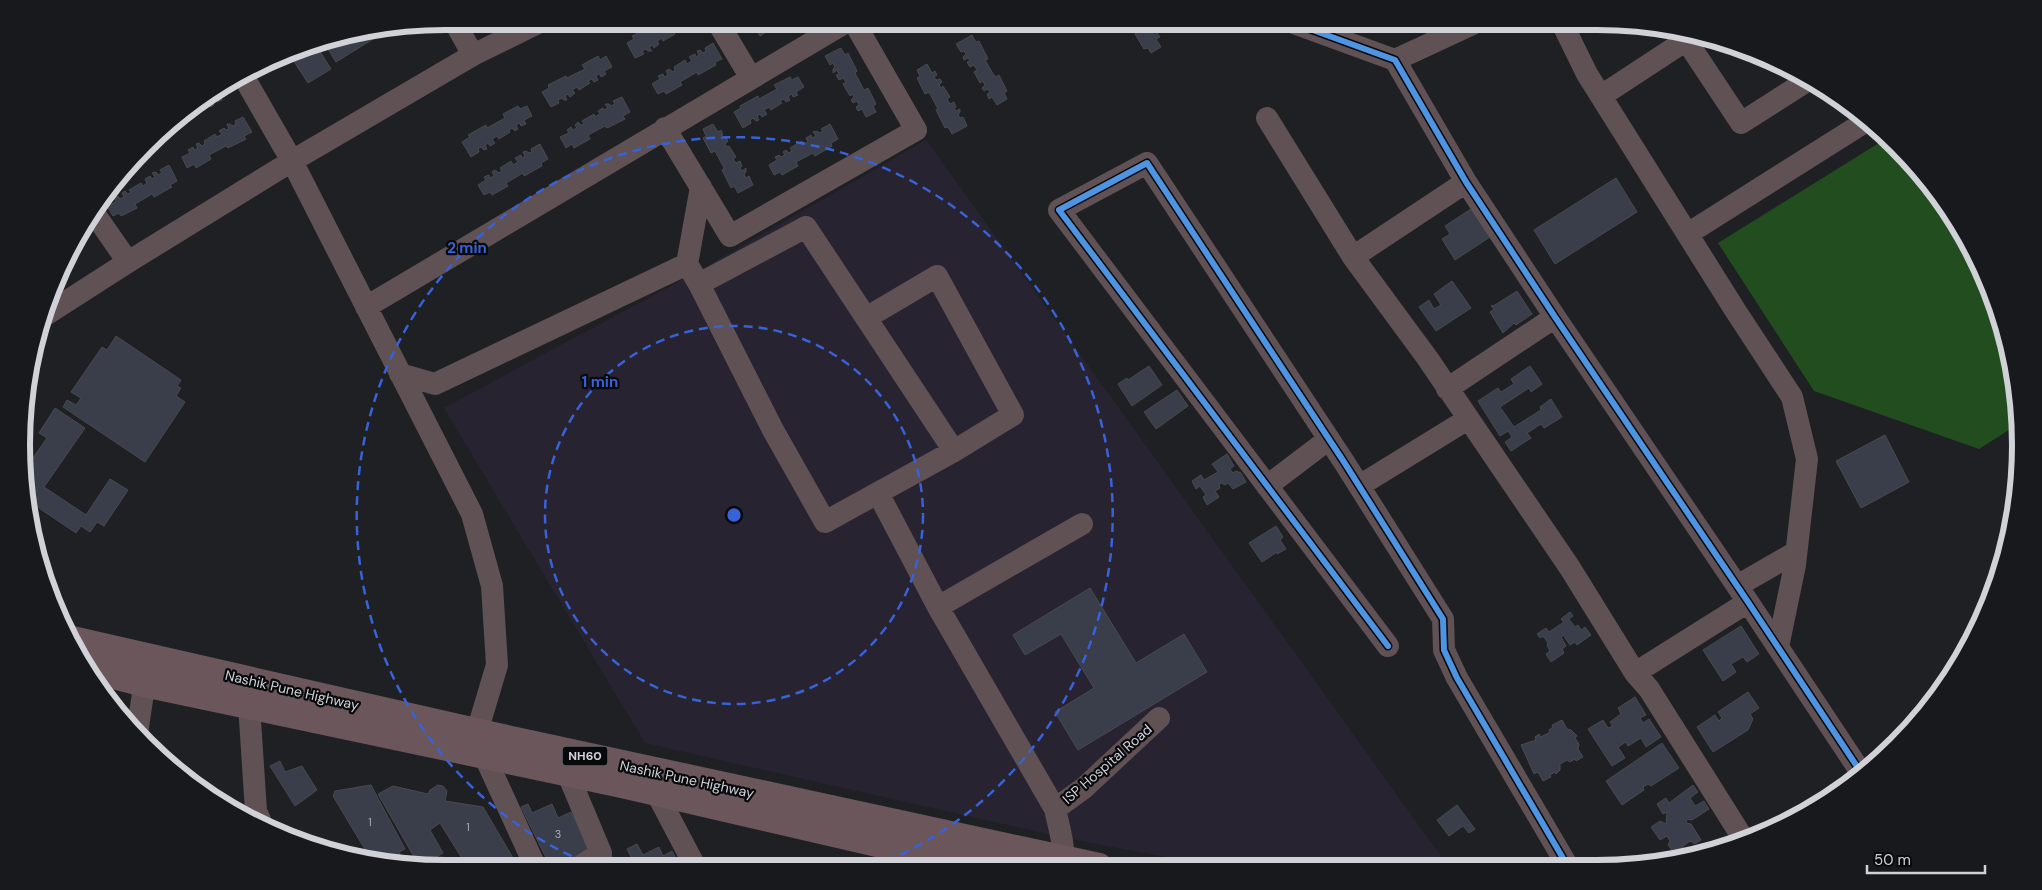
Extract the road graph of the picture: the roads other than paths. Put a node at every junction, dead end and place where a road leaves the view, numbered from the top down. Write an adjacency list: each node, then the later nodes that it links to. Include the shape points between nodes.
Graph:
1 (459, 30): 11 (street)
2 (524, 30): 11 (street)
3 (722, 30): 13 (street)
4 (844, 30): 13 (street)
5 (862, 30): 22 (street, via 916,130 730,236)
6 (1313, 30): 12 (street)
7 (1460, 30): 12 (street)
8 (1565, 30): 16 (street)
9 (1687, 40): 16 (street)
10 (1690, 41): 15 (street, via 1741,123)
11 (473, 55): 20 (street)
12 (1395, 60): 21 (street)
13 (751, 78): 19 (street)
14 (246, 81): 20 (street)
15 (1801, 85)
16 (1601, 96): 24 (street)
17 (1267, 118): 25 (street)
18 (1861, 125): 24 (street)
19 (665, 128): 22 (street); 28 (street)
20 (292, 161): 26 (street); 28 (street)
21 (1466, 182): 25 (street); 30 (street)
22 (701, 187): 27 (street)
23 (98, 218): 26 (street)
24 (1689, 233): 41 (street, via 1792,397 1807,459)
25 (1353, 257): 33 (street)
26 (128, 262): 29 (street)
27 (693, 274): 31 (street, via 806,227); 32 (street, via 435,384); 39 (street, via 824,522)
28 (366, 307): 32 (street)
29 (53, 310)
30 (1555, 317): 33 (street); 42 (street)
31 (866, 318): 36 (street); 36 (street, via 937,276 1013,415)
32 (400, 374): 53 (street, via 472,514 492,586 497,665)
33 (1447, 389): 34 (street)
34 (1468, 419): 38 (street); 49 (street, via 1570,568)
35 (1329, 439): 37 (street); 37 (street, via 1147,163 1059,210); 38 (street)
36 (954, 451): 39 (street)
37 (1267, 486): 45 (street)
38 (1359, 486): 67 (street, via 1442,620 1444,650 1457,678)
39 (878, 493): 43 (street)
40 (1082, 524): 43 (street)
41 (1796, 552): 42 (street); 46 (street)
42 (1743, 594): 46 (street); 49 (street)
43 (938, 607): 57 (street)
44 (81, 644): 48 (highway, Nashik Pune Highway / NH60)
45 (1388, 646)
46 (1778, 647): 54 (street)
47 (96, 668): 48 (highway, Nashik Pune Highway / NH60)
48 (146, 670): 50 (highway, Nashik Pune Highway / NH60); 52 (street); 53 (highway, Nashik Pune Highway / NH60)
49 (1635, 672): 59 (street)
50 (248, 705): 53 (highway, Nashik Pune Highway / NH60); 58 (street)
51 (1159, 718): 57 (street, ISP Hospital Road, via 1084,788)
52 (138, 724)
53 (480, 743): 55 (highway, Nashik Pune Highway / NH60); 61 (street); 65 (highway, Nashik Pune Highway / NH60)
54 (1858, 768)
55 (568, 772): 56 (highway, Nashik Pune Highway / NH60); 62 (street, via 601,853)
56 (656, 792): 63 (street); 64 (highway, Nashik Pune Highway / NH60)
57 (1055, 809): 60 (street)
58 (258, 815)
59 (1740, 834)
60 (1062, 854): 65 (highway, Nashik Pune Highway / NH60); 66 (highway, Nashik Pune Highway / NH60)
61 (532, 860)
62 (590, 860)
63 (692, 860)
64 (960, 860)
65 (1036, 860)
66 (1079, 860)
67 (1564, 860)

